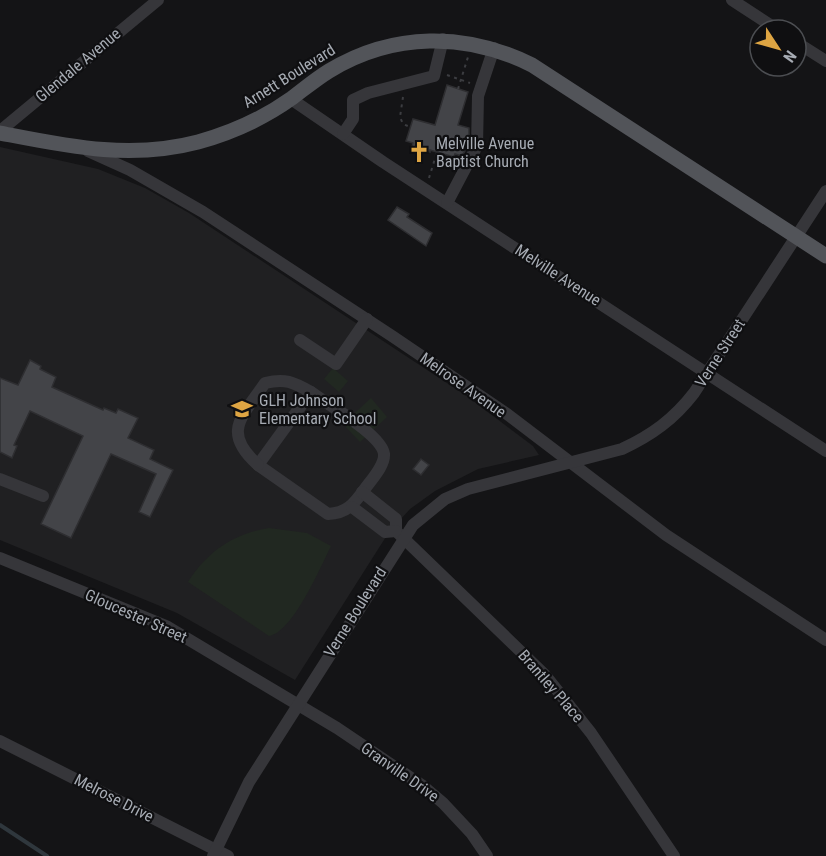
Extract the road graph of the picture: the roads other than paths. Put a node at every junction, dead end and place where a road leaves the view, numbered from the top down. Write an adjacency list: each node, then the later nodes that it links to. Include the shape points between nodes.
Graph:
1 (158, 0): 9 (street, Glendale Avenue)
2 (732, 0): 3 (street)
3 (760, 18)
4 (443, 39): 5 (main road, Arnett Boulevard); 8 (main road, Arnett Boulevard, via 367,51 326,72); 10 (street, via 434,76 353,100 353,119)
5 (494, 48): 13 (street, via 475,120 477,146); 14 (main road, Arnett Boulevard, via 532,65)
6 (808, 50): 7 (street)
7 (826, 61)
8 (291, 99): 10 (street, Melville Avenue); 11 (main road, Arnett Boulevard, via 251,122 197,142 147,151)
9 (0, 132): 11 (main road, Arnett Boulevard)
10 (343, 134): 13 (street, Melville Avenue)
11 (87, 150): 16 (street, Melrose Avenue, via 171,193)
12 (826, 191): 14 (street, Verne Street)
13 (447, 203): 18 (street, Melville Avenue)
14 (796, 237): 15 (main road, Arnett Boulevard); 18 (street, Verne Street)
15 (826, 256)
16 (367, 320): 17 (street, via 336,364); 21 (street, Melrose Avenue, via 507,414)
17 (300, 340)
18 (707, 372): 20 (street, Melville Avenue); 21 (street, Verne Street, via 684,405 657,430 622,448)
19 (311, 392): 22 (street); 22 (street, via 291,380 265,383 238,422 243,451); 24 (street, via 377,439 381,446 382,464)
20 (826, 451)
21 (571, 463): 27 (street, Verne Boulevard, via 468,489 428,511); 29 (street, Melrose Avenue, via 666,535)
22 (258, 465): 26 (street, via 328,514)
23 (0, 479): 25 (street)
24 (362, 492): 26 (street); 27 (street, via 396,519)
25 (43, 496)
26 (352, 507): 27 (street, via 385,532)
27 (400, 534): 30 (street, Verne Boulevard); 35 (street, Brantley Place, via 545,675 591,733)
28 (0, 558): 30 (street, Gloucester Street, via 166,626)
29 (826, 640)
30 (298, 704): 32 (street, Verne Boulevard, via 249,782); 34 (street, Granville Drive, via 423,786 458,818)
31 (0, 741): 32 (street, Melrose Drive)
32 (214, 853): 33 (street, Melrose Drive)
33 (228, 856)
34 (487, 856)
35 (674, 856)

